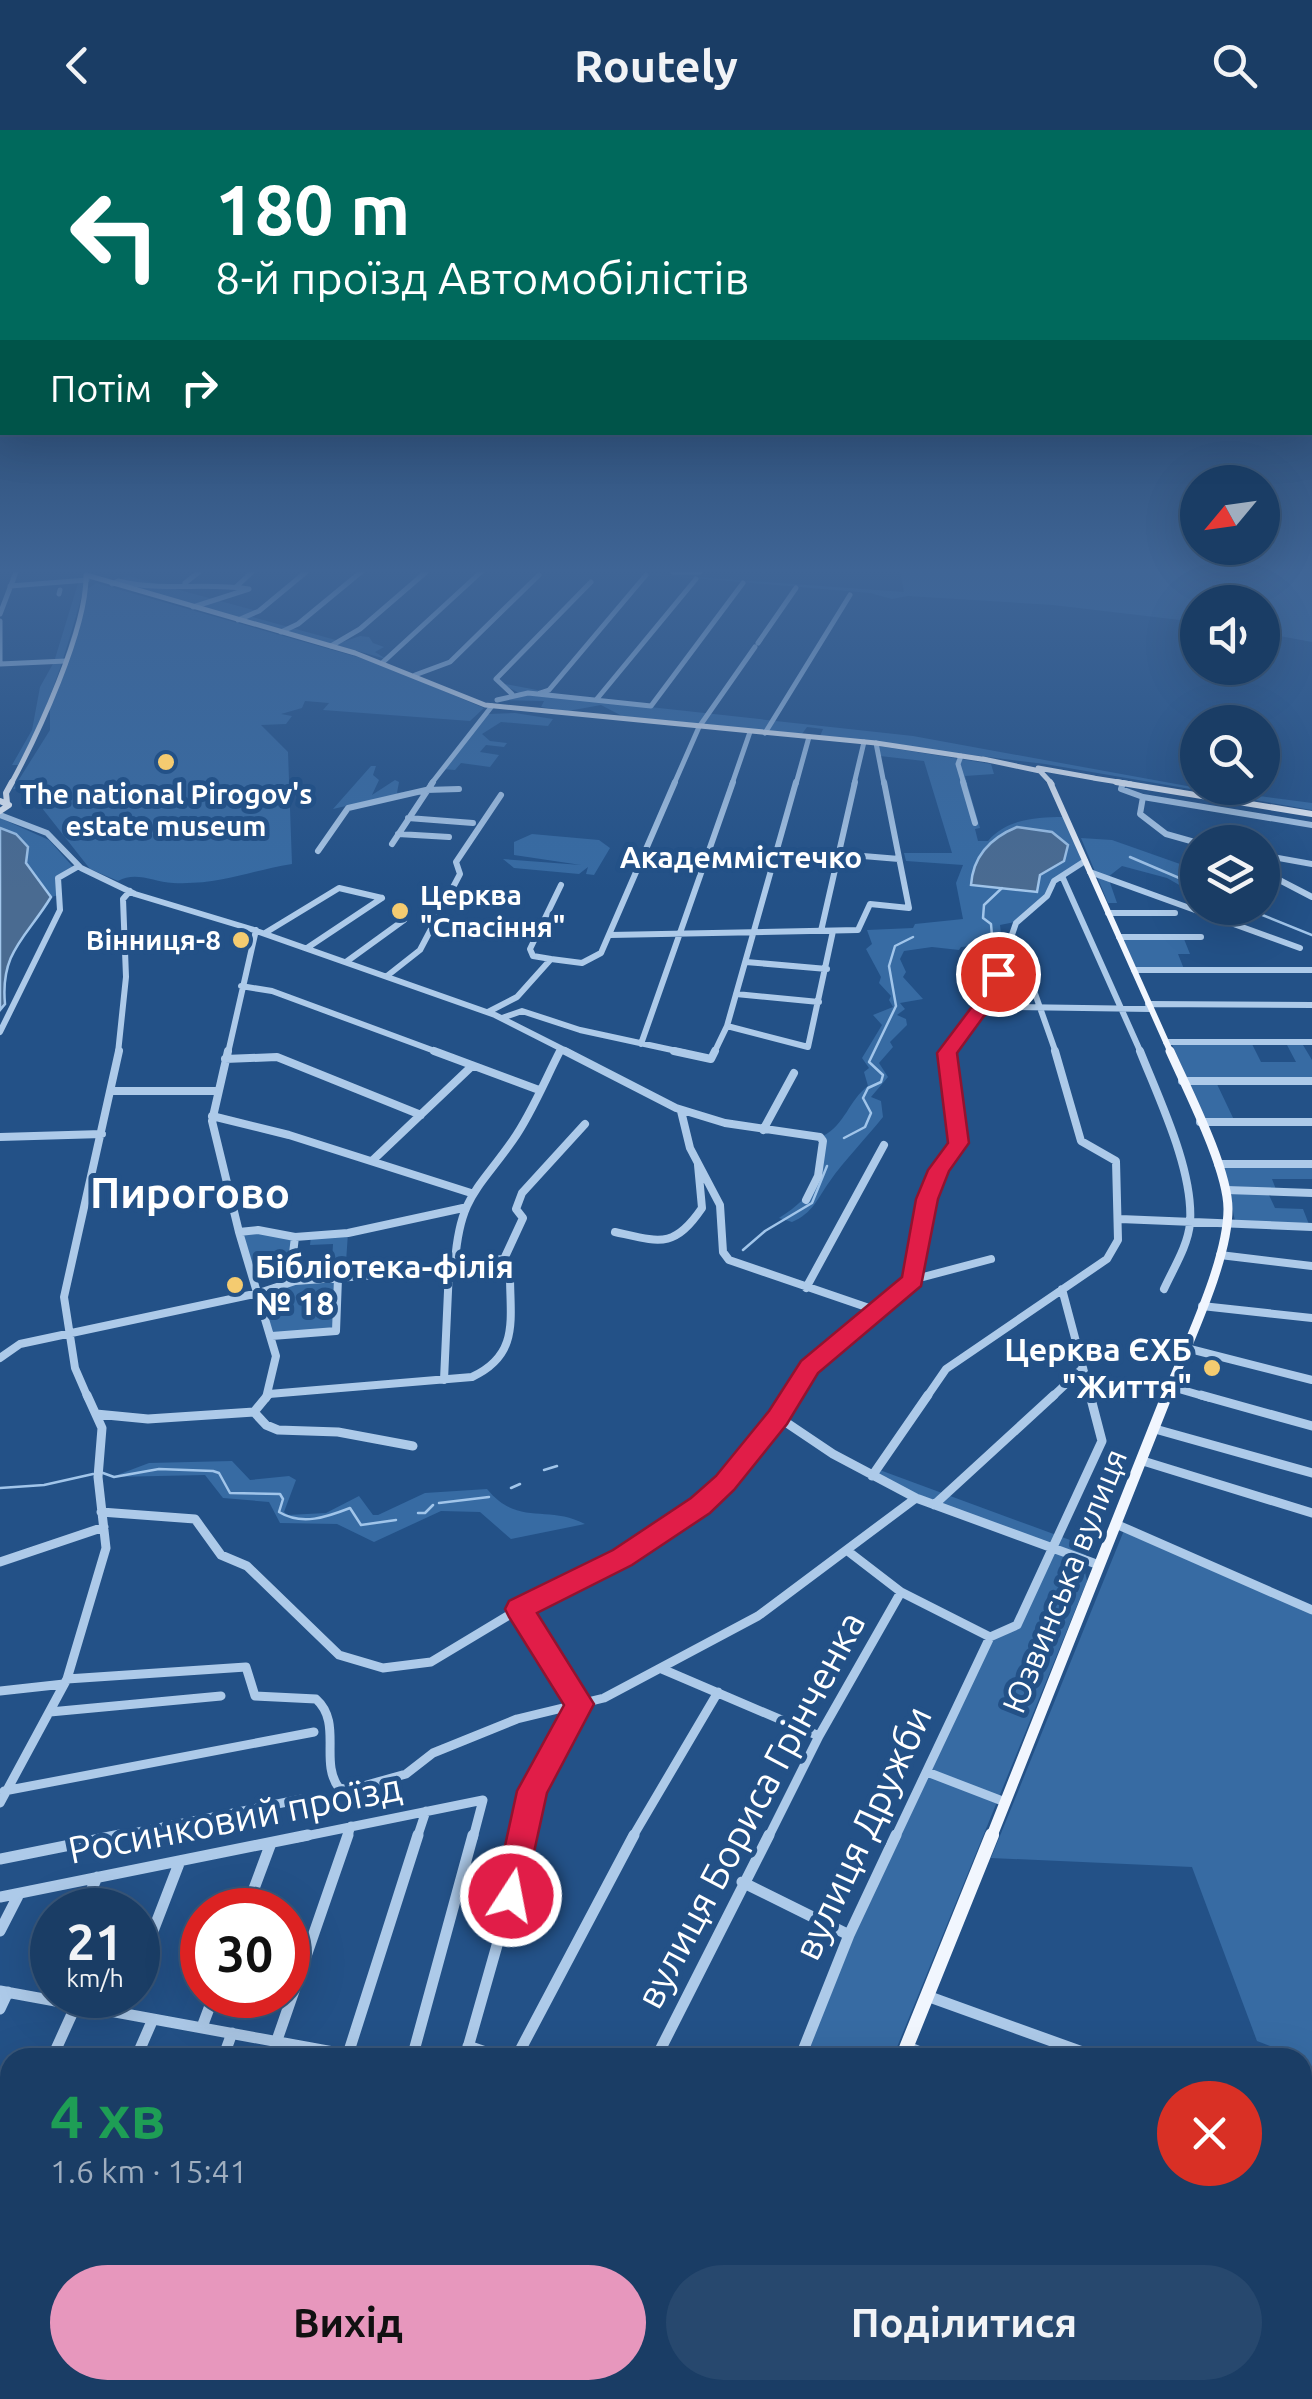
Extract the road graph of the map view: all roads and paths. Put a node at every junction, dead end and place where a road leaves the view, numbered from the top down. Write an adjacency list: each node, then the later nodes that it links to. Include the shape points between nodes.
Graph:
1 (60, 678): 23 (main road)
2 (422, 678): 12 (main road)
3 (497, 678): 9 (street)
4 (559, 678): 10 (street)
5 (614, 678): 11 (street)
6 (672, 678): 11 (street, via 651,706)
7 (733, 678): 14 (street)
8 (799, 678): 16 (street)
9 (512, 694): 10 (street); 12 (street)
10 (537, 694): 11 (street)
11 (596, 700)
12 (491, 704): 13 (main road); 30 (street)
13 (539, 710): 14 (main road)
14 (699, 727): 15 (main road); 67 (street)
15 (750, 732): 16 (main road); 68 (street)
16 (765, 733): 17 (main road)
17 (809, 737): 18 (main road); 66 (street)
18 (864, 742): 19 (main road); 47 (street)
19 (876, 743): 20 (main road); 48 (street)
20 (962, 756): 21 (main road); 40 (street, via 958,764)
21 (983, 760): 22 (main road); 24 (main road)
22 (999, 763): 24 (main road); 28 (main road, via 1038,773)
23 (18, 770): 31 (main road); 34 (main road)
24 (1047, 771): 25 (main road); 26 (main road); 28 (main road, Юзвинська вулиця)
25 (1084, 777): 26 (main road); 28 (main road, via 1060,777)
26 (1094, 778): 27 (main road)
27 (1122, 783): 33 (street, via 1125,792); 36 (main road)
28 (1053, 786): 50 (main road, Юзвинська вулиця)
29 (459, 788): 30 (street)
30 (426, 790): 37 (street); 46 (street, via 346,809)
31 (0, 793)
32 (501, 794): 80 (street, via 456,862 460,874 420,950)
33 (1143, 798): 41 (street); 44 (street, via 1140,814)
34 (5, 803): 35 (main road); 39 (street)
35 (0, 813): 39 (street)
36 (1312, 814)
37 (408, 818): 38 (street); 42 (street)
38 (473, 823)
39 (28, 824): 52 (street, via 53,837)
40 (976, 824)
41 (1312, 825)
42 (398, 834): 43 (street); 45 (street)
43 (450, 837)
44 (1180, 840)
45 (392, 844)
46 (318, 851)
47 (839, 854): 48 (street); 63 (street)
48 (899, 859): 64 (street, via 908,908 872,903 858,930)
49 (1280, 859): 51 (street)
50 (1085, 861): 53 (main road, Юзвинська вулиця); 54 (street)
51 (1312, 864)
52 (79, 866): 57 (street); 92 (street, via 58,878 60,910)
53 (1090, 872): 59 (main road, Юзвинська вулиця); 72 (street)
54 (1062, 876): 76 (street, via 1016,923); 88 (street)
55 (1280, 881): 58 (street)
56 (561, 885): 73 (street, via 530,948 534,956)
57 (130, 892): 62 (street); 103 (street, via 122,898 126,977)
58 (1312, 898)
59 (1108, 913): 60 (street); 69 (main road, Юзвинська вулиця)
60 (1175, 913)
61 (404, 920): 74 (street)
62 (256, 930): 65 (street); 81 (street)
63 (821, 931): 64 (street); 66 (street)
64 (833, 931): 77 (street)
65 (265, 934): 71 (street); 71 (street, via 340,888 382,898)
66 (754, 934): 68 (street); 75 (street)
67 (610, 935): 68 (street); 73 (street, via 596,957)
68 (678, 936): 95 (street)
69 (1118, 937): 70 (street); 78 (main road, Юзвинська вулиця)
70 (1201, 938)
71 (307, 948): 74 (street)
72 (1300, 948)
73 (550, 959): 89 (street, via 517,997)
74 (346, 962): 80 (street)
75 (746, 962): 77 (street); 82 (street)
76 (1002, 964): 84 (street); 87 (street, via 1026,968)
77 (827, 969): 83 (street)
78 (1134, 970): 79 (street); 86 (main road, Юзвинська вулиця)
79 (1312, 970)
80 (387, 976): 89 (street)
81 (242, 986): 97 (street); 98 (street)
82 (736, 994): 83 (street); 91 (street)
83 (819, 1002): 91 (street, via 808,1047)
84 (994, 1003): 87 (street); 138 (street, via 977,1012 947,1053 959,1143 927,1199)
85 (1312, 1005): 86 (street)
86 (1149, 1006): 88 (street); 93 (main road, Юзвинська вулиця)
87 (1041, 1008): 88 (street); 124 (street, via 1080,1139 1116,1160)
88 (1121, 1008): 125 (street, via 1176,1149)
89 (488, 1012): 90 (street)
90 (502, 1018): 95 (street, via 522,1011); 96 (street)
91 (727, 1026): 95 (street, via 711,1059)
92 (0, 1032)
93 (1166, 1042): 94 (street); 100 (main road, Юзвинська вулиця)
94 (1312, 1042)
95 (641, 1044)
96 (561, 1050): 102 (street); 105 (street)
97 (225, 1060): 104 (street); 106 (street, via 277,1057)
98 (472, 1066): 102 (street); 106 (street)
99 (794, 1073): 111 (street)
100 (1182, 1081): 101 (street); 108 (main road, Юзвинська вулиця)
101 (1312, 1081)
102 (539, 1090): 120 (street, via 509,1146)
103 (113, 1091): 104 (street); 112 (street)
104 (217, 1091): 107 (street)
105 (676, 1108): 111 (street); 118 (street, via 686,1119)
106 (420, 1115): 115 (street)
107 (212, 1116): 115 (street); 128 (street)
108 (1200, 1122): 109 (street); 116 (main road, Юзвинська вулиця)
109 (1312, 1122)
110 (585, 1124): 133 (street, via 522,1194 516,1209 523,1218)
111 (763, 1130): 122 (street, via 822,1138 818,1176)
112 (102, 1134): 113 (street); 146 (street, via 65,1292)
113 (0, 1138)
114 (884, 1146): 139 (street)
115 (373, 1160): 120 (street)
116 (1218, 1164): 117 (street); 119 (main road, Юзвинська вулиця)
117 (1312, 1164)
118 (698, 1165): 129 (street, via 702,1208 684,1234 658,1242); 139 (street, via 720,1204 728,1260)
119 (1226, 1190): 121 (street); 126 (main road, Юзвинська вулиця)
120 (471, 1193): 123 (street)
121 (1312, 1193)
122 (806, 1200)
123 (463, 1208): 130 (street); 134 (street)
124 (1120, 1218): 125 (street); 140 (street, via 1114,1252)
125 (1191, 1222): 126 (street); 141 (street)
126 (1228, 1222): 127 (street); 131 (main road, Юзвинська вулиця)
127 (1312, 1228)
128 (239, 1232): 130 (street); 136 (street)
129 (614, 1232)
130 (295, 1237): 136 (street, via 291,1270)
131 (1220, 1256): 135 (street); 143 (main road, Юзвинська вулиця)
132 (991, 1259): 138 (street)
133 (504, 1260): 134 (street); 151 (street, via 512,1273 504,1354 485,1372)
134 (452, 1266): 137 (street); 151 (street)
135 (1312, 1266)
136 (253, 1277): 142 (street)
137 (338, 1278): 142 (street); 147 (street, via 338,1330)
138 (912, 1280): 144 (street)
139 (806, 1288): 144 (street)
140 (1062, 1289): 150 (street); 163 (street, via 946,1369)
141 (1164, 1289)
142 (259, 1294): 146 (street); 147 (street)
143 (1202, 1306): 145 (street); 148 (main road, Юзвинська вулиця)
144 (875, 1310): 157 (street, via 810,1367)
145 (1312, 1318)
146 (68, 1332): 149 (street, via 20,1344); 156 (street, via 77,1374)
147 (272, 1336): 154 (street, via 277,1361)
148 (1186, 1348): 152 (street); 153 (main road, Юзвинська вулиця)
149 (0, 1358)
150 (1083, 1368): 165 (street); 170 (street, via 1101,1446)
151 (444, 1380): 154 (street)
152 (1312, 1380)
153 (1172, 1387): 158 (street); 159 (main road, Юзвинська вулиця)
154 (269, 1394): 155 (street)
155 (254, 1412): 156 (street, via 148,1419); 160 (street, via 278,1430 338,1432)
156 (96, 1414): 166 (street)
157 (778, 1417): 163 (street); 175 (street, via 700,1506 623,1557)
158 (1312, 1426)
159 (1156, 1429): 161 (main road, Юзвинська вулиця); 162 (street)
160 (412, 1446)
161 (1143, 1461): 167 (street); 168 (main road, Юзвинська вулиця)
162 (1312, 1473)
163 (872, 1476): 164 (street)
164 (916, 1498): 165 (street); 171 (street)
165 (934, 1505): 170 (street)
166 (101, 1512): 169 (street); 175 (street, via 195,1519 208,1542 247,1566 331,1648 372,1667 431,1662)
167 (1312, 1513)
168 (1118, 1525): 173 (main road, Юзвинська вулиця); 176 (street)
169 (104, 1527): 172 (street); 179 (street, via 102,1570)
170 (1053, 1549): 173 (street); 177 (street, via 1017,1626)
171 (849, 1552): 174 (street); 178 (street, via 758,1616)
172 (0, 1562)
173 (1102, 1566): 190 (main road, Юзвинська вулиця)
174 (901, 1592): 177 (street); 186 (street, вулиця Бориса Грінченка)
175 (519, 1609): 183 (street)
176 (1312, 1610)
177 (990, 1636): 187 (street, вулиця Дружби)
178 (662, 1668): 181 (street); 183 (street)
179 (65, 1681): 180 (street); 183 (street, via 246,1667 254,1696 324,1702 331,1776 346,1790 406,1774 437,1752 524,1717); 184 (street)
180 (0, 1691)
181 (718, 1692): 186 (street); 224 (street, via 651,1802)
182 (221, 1696): 184 (street)
183 (579, 1704): 223 (street, via 532,1791)
184 (50, 1712): 188 (street)
185 (314, 1732): 188 (street)
186 (819, 1736): 198 (street, вулиця Бориса Грінченка)
187 (927, 1772): 190 (street); 205 (street, вулиця Дружби)
188 (3, 1792): 191 (street)
189 (302, 1799): 195 (street)
190 (1005, 1802): 208 (main road, Юзвинська вулиця)
191 (0, 1803)
192 (426, 1812): 193 (street, Росинковий проїзд); 221 (street); 222 (street, Росинковий проїзд, via 482,1800)
193 (351, 1826): 194 (street, Росинковий проїзд); 216 (street)
194 (271, 1844): 196 (street, Росинковий проїзд); 200 (street)
195 (0, 1859)
196 (180, 1861): 197 (street, Росинковий проїзд); 203 (street)
197 (97, 1877): 199 (street); 201 (street, Росинковий проїзд)
198 (742, 1882): 205 (street); 225 (street, вулиця Бориса Грінченка)
199 (92, 1888)
200 (254, 1888)
201 (19, 1894): 202 (street, Росинковий проїзд); 204 (street)
202 (0, 1897)
203 (160, 1913)
204 (0, 1931)
205 (849, 1935): 226 (street, вулиця Дружби)
206 (4, 1992): 207 (street); 209 (street)
207 (30, 1996)
208 (926, 1996): 227 (main road, Юзвинська вулиця); 228 (street)
209 (0, 2009)
210 (70, 2018): 217 (street)
211 (148, 2018): 213 (street)
212 (205, 2018): 214 (street)
213 (153, 2019): 214 (street); 218 (street)
214 (202, 2027): 215 (street)
215 (232, 2033): 216 (street); 219 (street)
216 (276, 2040): 220 (street)
217 (57, 2048)
218 (140, 2048)
219 (227, 2048)
220 (297, 2048)
221 (350, 2048)
222 (415, 2048)
223 (468, 2048)
224 (521, 2048)
225 (661, 2048)
226 (804, 2048)
227 (906, 2048)
228 (1071, 2048)

